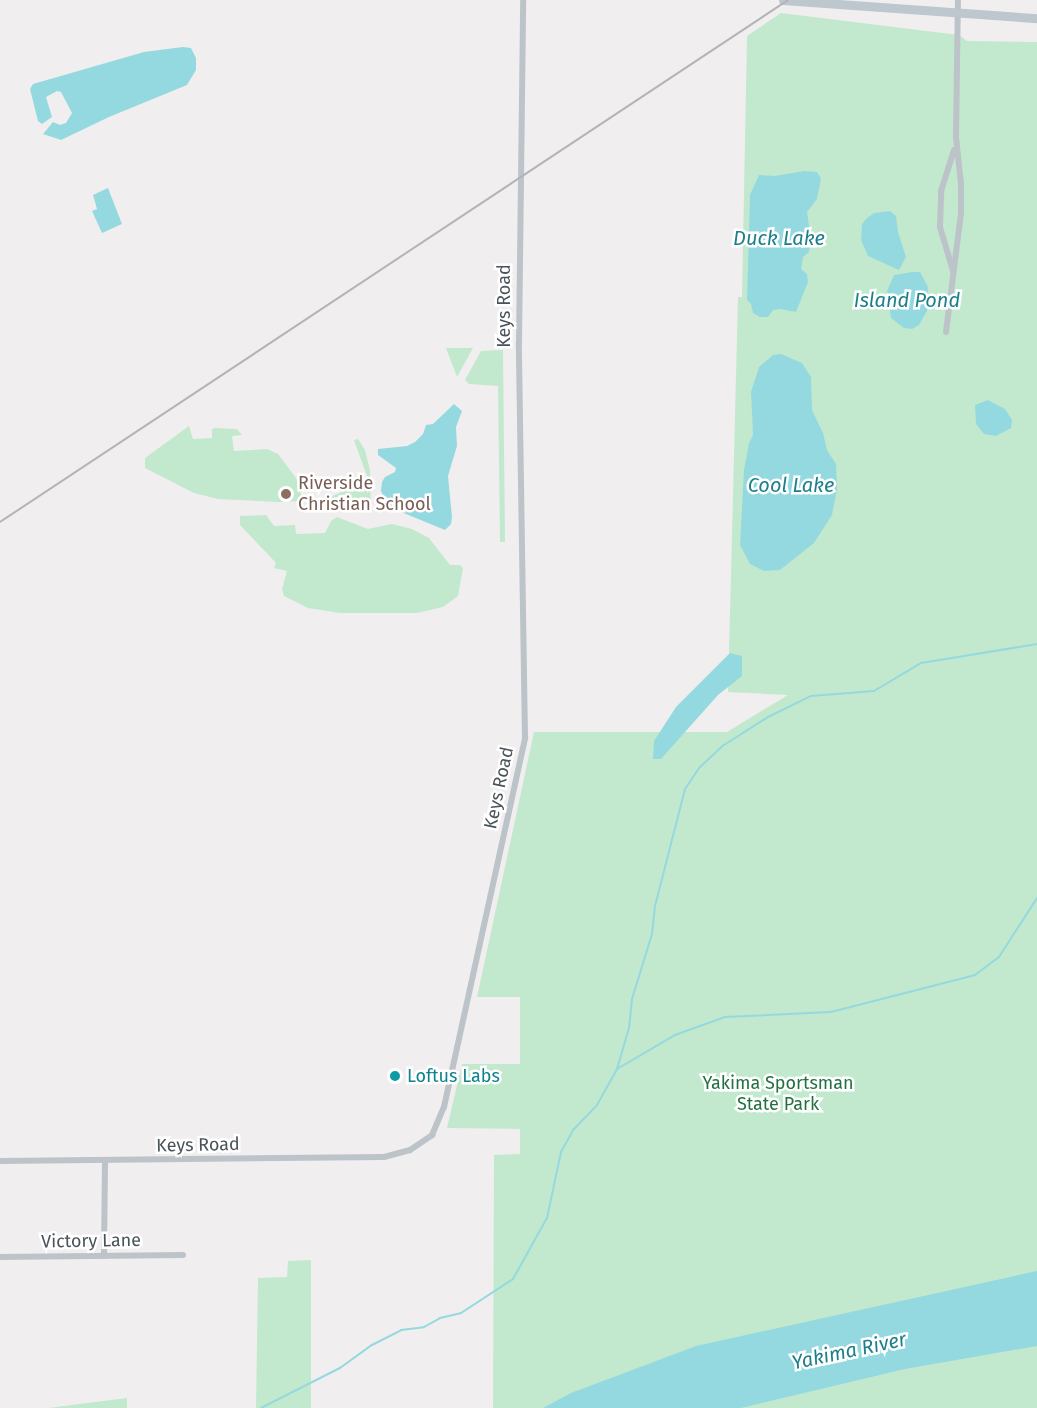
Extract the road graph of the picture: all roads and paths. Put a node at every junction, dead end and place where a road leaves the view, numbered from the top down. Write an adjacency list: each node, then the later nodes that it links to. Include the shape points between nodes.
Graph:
1 (523, 0): 10 (street, Keys Road, via 519,343 525,738 444,1107 432,1136 410,1150 384,1157)
2 (783, 0): 4 (main road)
3 (958, 0): 4 (street)
4 (957, 13): 5 (main road); 6 (street)
5 (1037, 18)
6 (956, 137): 7 (street, via 961,213); 7 (street, via 941,191 940,227)
7 (953, 271): 8 (street)
8 (946, 332)
9 (0, 1161): 10 (street, Keys Road)
10 (105, 1162): 12 (street)
11 (183, 1255): 12 (street, Victory Lane)
12 (104, 1256): 13 (street, Victory Lane)
13 (0, 1257)

